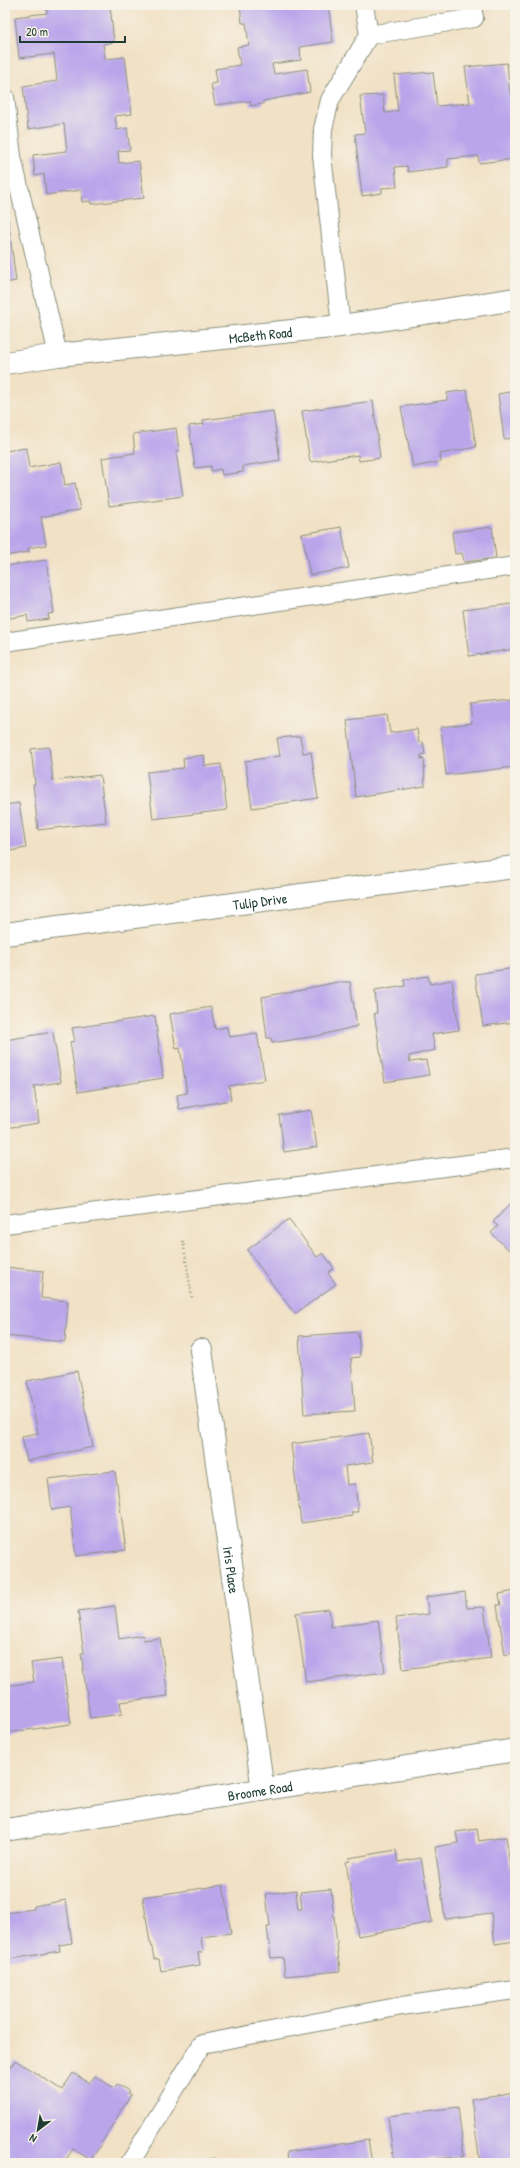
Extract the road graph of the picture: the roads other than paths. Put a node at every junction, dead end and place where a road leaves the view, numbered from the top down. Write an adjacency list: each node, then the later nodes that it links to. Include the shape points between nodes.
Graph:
1 (364, 5): 3 (lane)
2 (472, 5): 3 (lane, via 474,18)
3 (369, 35): 7 (lane, via 330,100 323,129 322,155)
4 (5, 97): 5 (lane)
5 (9, 158): 8 (lane)
6 (515, 299): 7 (street, McBeth Road)
7 (341, 326): 8 (street, McBeth Road)
8 (58, 355): 9 (street, McBeth Road)
9 (5, 363)
10 (515, 566): 11 (lane)
11 (5, 642)
12 (515, 867): 13 (street, Tulip Drive)
13 (5, 934)
14 (515, 1158): 15 (lane)
15 (5, 1224)
16 (201, 1350): 18 (street, Iris Place)
17 (515, 1750): 18 (street, Broome Road)
18 (263, 1790): 19 (street, Broome Road)
19 (5, 1830)
20 (515, 1990): 21 (lane, via 402,2006 202,2044)
21 (130, 2163)

